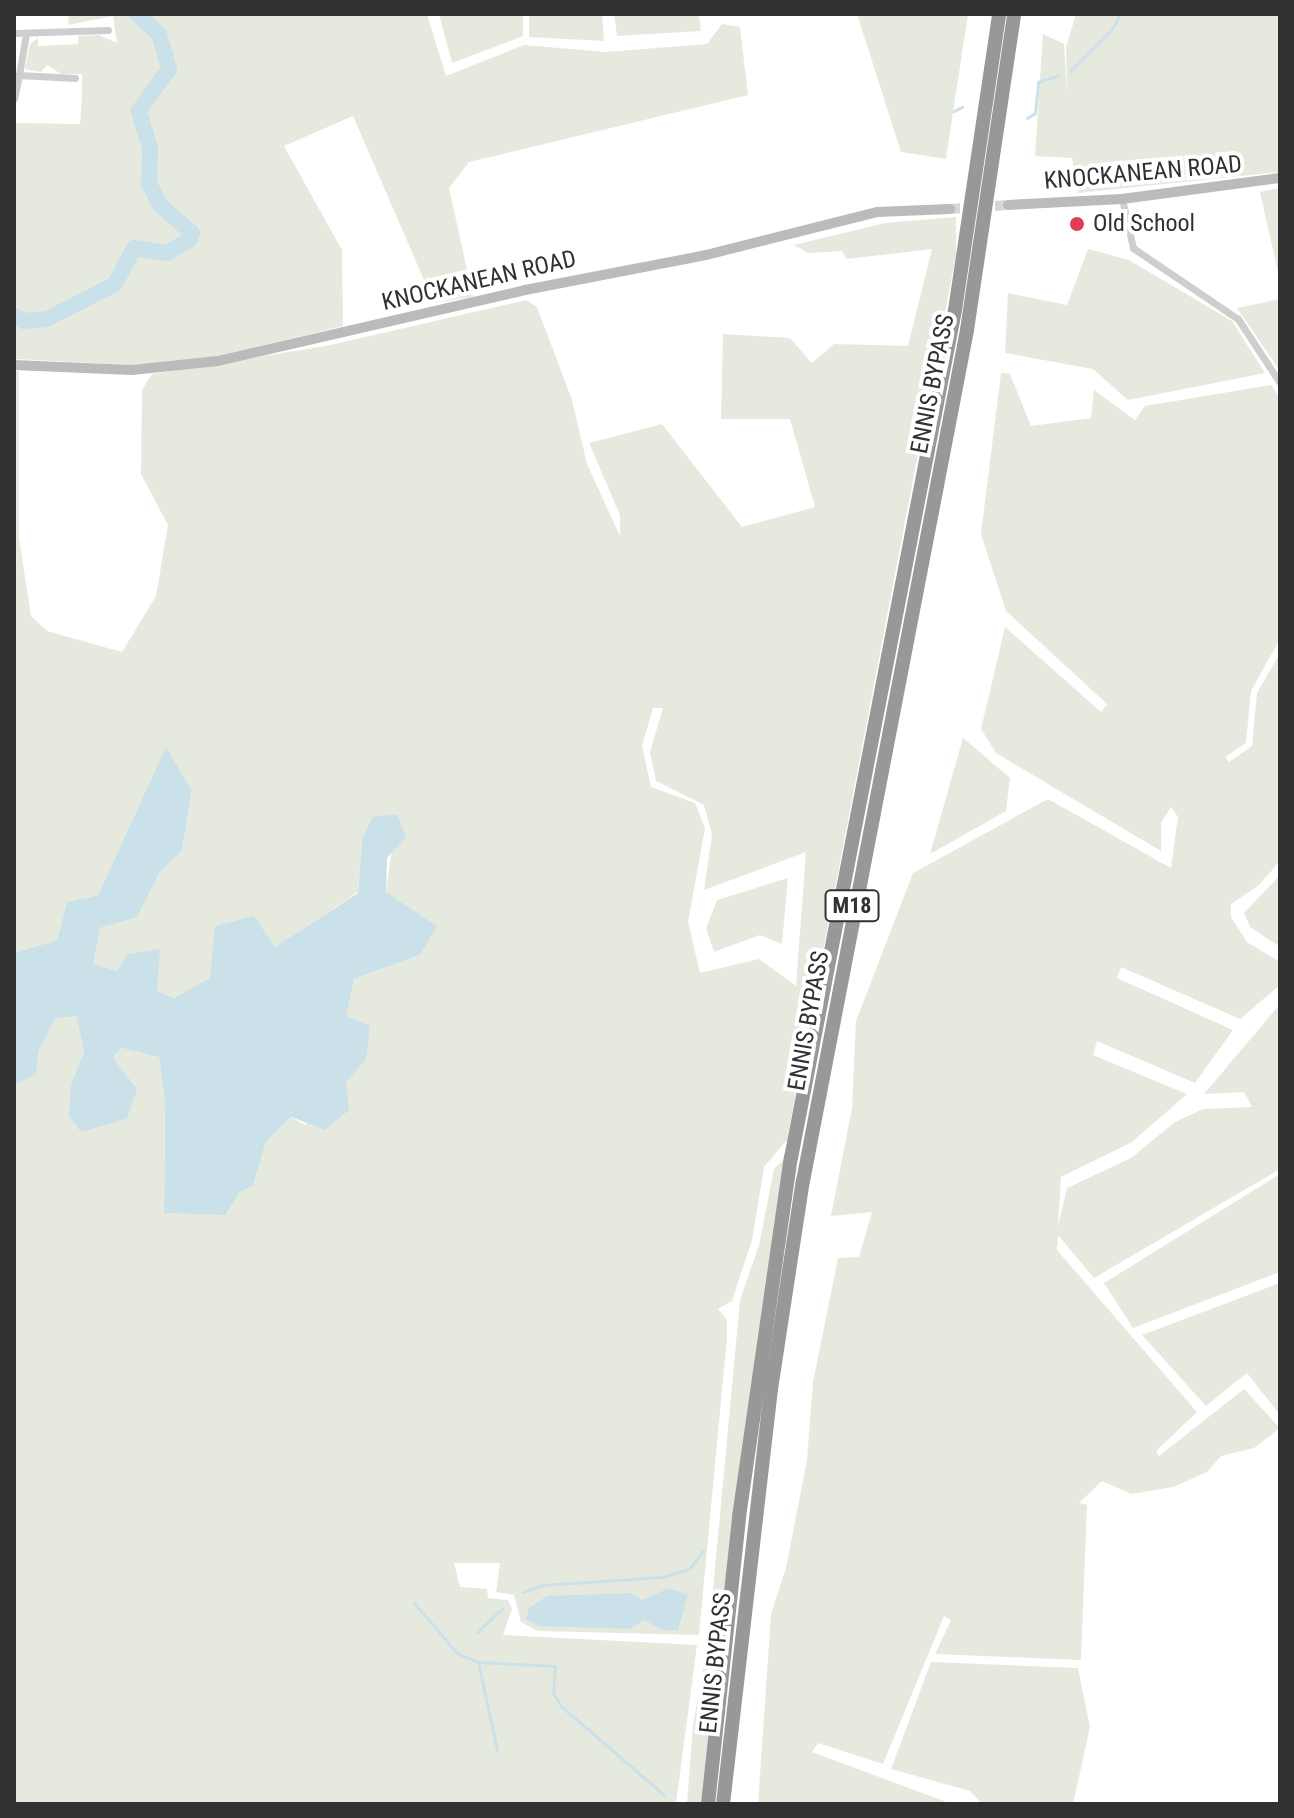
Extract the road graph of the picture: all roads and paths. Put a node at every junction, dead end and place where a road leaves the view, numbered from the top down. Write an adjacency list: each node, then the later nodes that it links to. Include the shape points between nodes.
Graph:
1 (999, 14): 15 (highway, ENNIS BYPASS / M18, via 955,310 791,1158 739,1517)
2 (1014, 14): 16 (highway, ENNIS BYPASS / M18, via 967,330 803,1181 771,1389)
3 (108, 30): 5 (street)
4 (14, 33): 5 (street)
5 (26, 34): 6 (street)
6 (19, 75): 7 (street); 8 (street)
7 (75, 78)
8 (14, 99)
9 (1280, 178): 10 (street, KNOCKANEAN ROAD)
10 (1122, 199): 11 (street, KNOCKANEAN ROAD); 14 (street, via 1133,248 1238,319)
11 (1008, 205)
12 (950, 209): 13 (street, KNOCKANEAN ROAD, via 877,212 706,255 534,288 218,361 132,370)
13 (14, 365)
14 (1280, 383)
15 (708, 1804)
16 (723, 1804)

